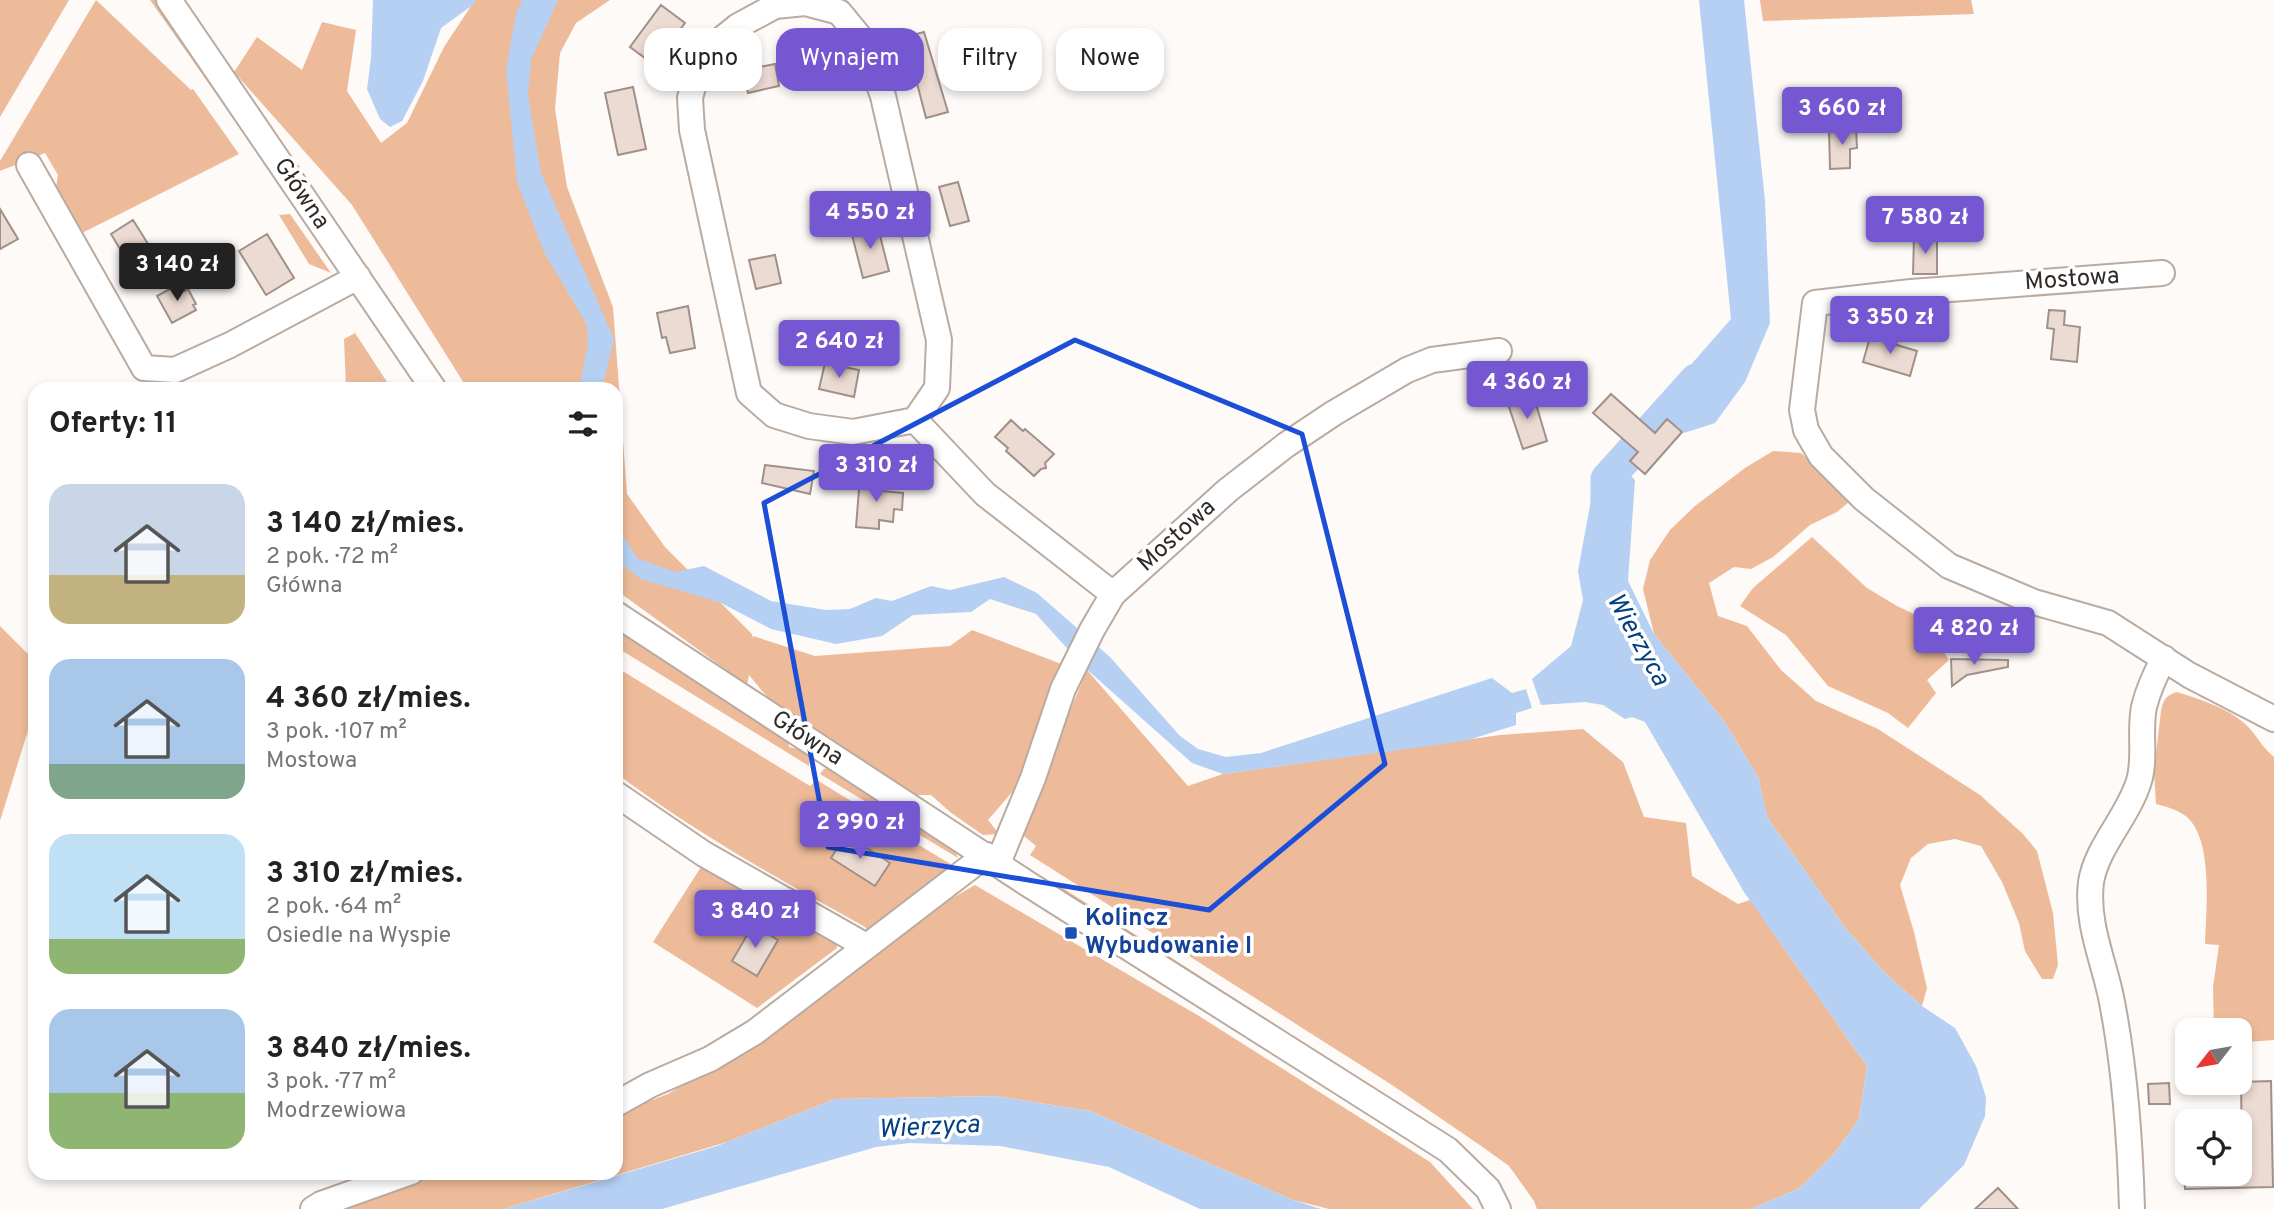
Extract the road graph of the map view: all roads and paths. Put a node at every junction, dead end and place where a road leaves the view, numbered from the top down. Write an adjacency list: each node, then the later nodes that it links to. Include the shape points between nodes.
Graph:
1 (169, 0): 5 (street, Główna)
2 (796, 2): 8 (street, via 839,12 863,41 883,96 939,340 937,388); 8 (street, via 775,6 712,47 697,72 690,98 692,130 749,393 774,415 810,426 853,432)
3 (29, 165): 5 (street, via 144,368 175,370)
4 (2162, 273): 11 (street, Mostowa, via 1815,303 1802,410 1806,430 1821,456 1864,499 1948,566 2034,602 2108,623)
5 (358, 277): 7 (street, Główna)
6 (1499, 351): 9 (street, Mostowa, via 1433,360 1334,413 1228,490)
7 (429, 382)
8 (915, 420): 9 (street, via 985,494)
9 (1113, 594): 14 (street, Mostowa, via 1063,689 1033,778)
10 (623, 619): 14 (street, Główna)
11 (2164, 658): 12 (street); 20 (street, via 2144,709 2139,780 2098,861 2090,897 2127,1098)
12 (2274, 719)
13 (623, 799): 15 (street, via 704,854)
14 (992, 859): 15 (street); 19 (street, Główna, via 1448,1150 1488,1189)
15 (866, 946): 16 (street, via 755,1032)
16 (623, 1100)
17 (388, 1180): 18 (street)
18 (313, 1209)
19 (1498, 1209)
20 (2132, 1209)

